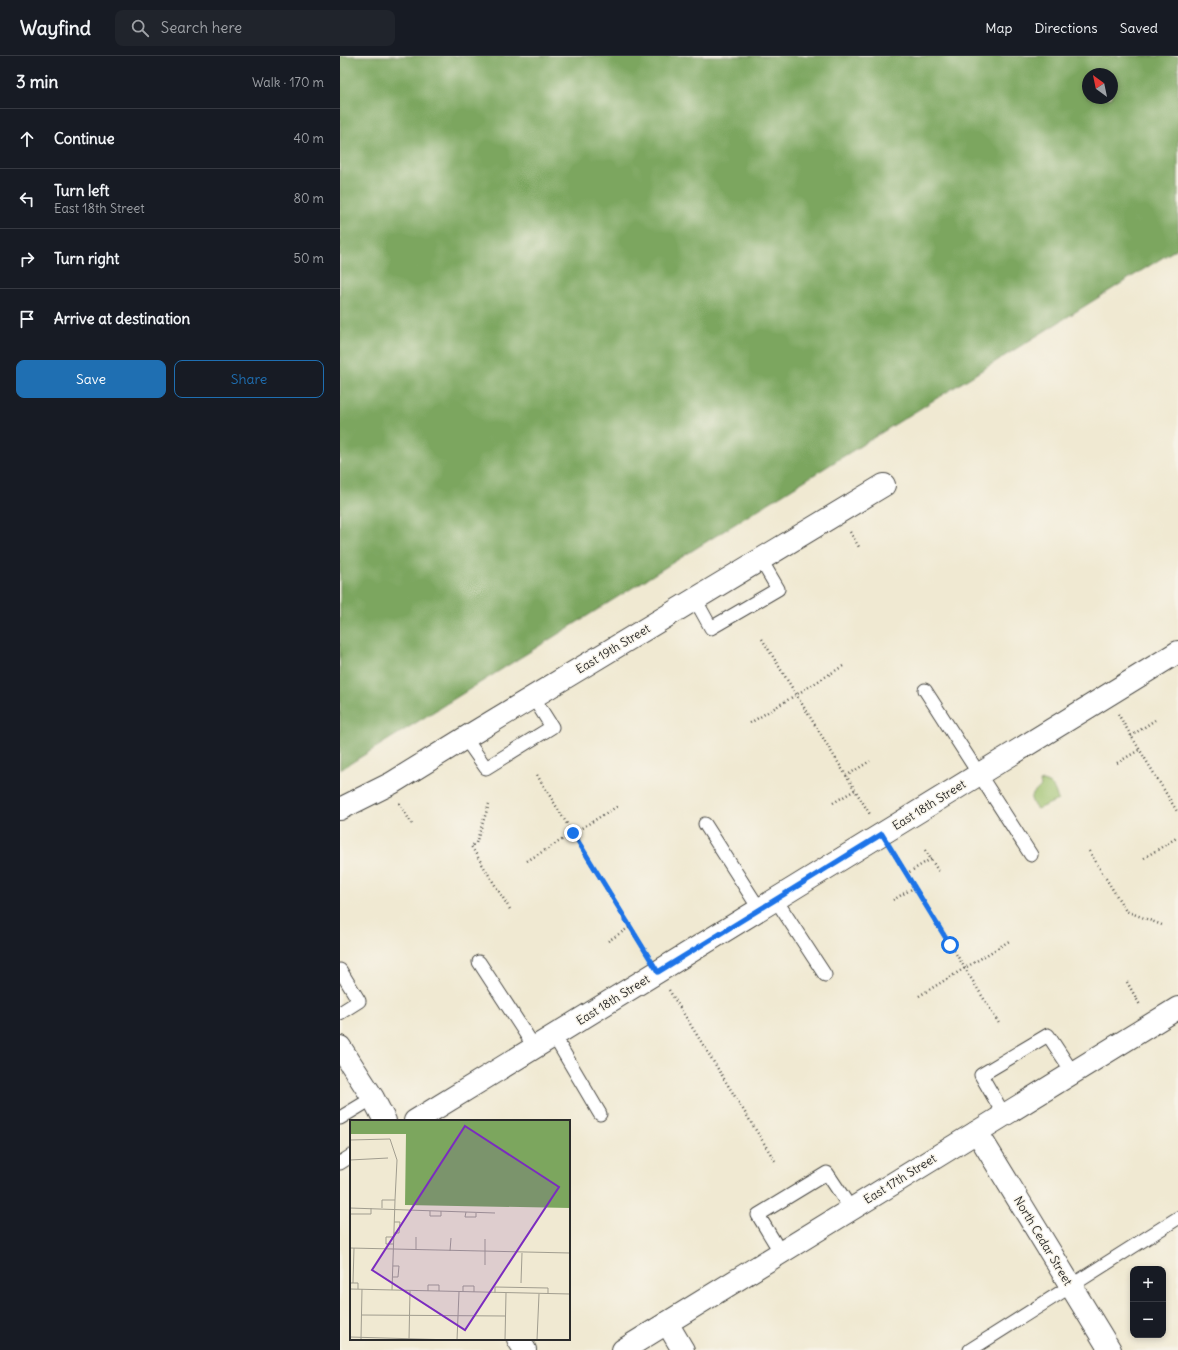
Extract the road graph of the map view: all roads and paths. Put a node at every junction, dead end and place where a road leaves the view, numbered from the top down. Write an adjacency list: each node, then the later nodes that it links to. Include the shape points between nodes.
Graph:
1 (884, 485): 4 (street, East 19th Street)
2 (847, 528): 3 (path)
3 (860, 547)
4 (761, 560): 5 (street, East 19th Street); 5 (lane, via 778,589 711,628)
5 (695, 600): 12 (street, East 19th Street)
6 (762, 638): 10 (path)
7 (1178, 652): 11 (street, East 18th Street)
8 (843, 666): 10 (path)
9 (926, 690): 20 (lane)
10 (797, 694): 14 (path); 22 (path)
11 (1106, 696): 15 (path); 20 (street, East 18th Street)
12 (533, 697): 16 (street, East 19th Street); 16 (lane, via 552,727 486,768)
13 (1155, 720): 15 (path)
14 (750, 723)
15 (1131, 736): 17 (path)
16 (465, 738): 28 (street, East 19th Street, via 392,783)
17 (1139, 750): 19 (path); 29 (path)
18 (870, 761): 22 (path)
19 (1116, 764)
20 (979, 774): 33 (street, East 18th Street); 37 (lane)
21 (537, 775): 32 (path)
22 (846, 776): 23 (path)
23 (855, 790): 25 (path); 33 (path)
24 (398, 802): 30 (path)
25 (833, 803)
26 (489, 804): 46 (path, via 476,843 471,846)
27 (618, 806): 32 (path)
28 (340, 808)
29 (1178, 812)
30 (412, 824)
31 (705, 824): 45 (lane)
32 (573, 833): 40 (path); 48 (path)
33 (882, 834): 42 (path); 45 (street, East 18th Street)
34 (1178, 837): 38 (path)
35 (925, 850): 39 (path)
36 (1090, 851): 47 (path, via 1126,911)
37 (1031, 855)
38 (1144, 858)
39 (931, 859): 41 (path); 42 (path)
40 (527, 860)
41 (939, 872)
42 (906, 874): 43 (path)
43 (915, 887): 44 (path); 52 (path)
44 (893, 900)
45 (768, 905): 54 (street, East 18th Street); 55 (lane)
46 (511, 910)
47 (1162, 925)
48 (630, 927): 50 (path); 54 (path)
49 (1011, 940): 52 (path)
50 (608, 941)
51 (480, 962): 63 (lane)
52 (965, 969): 57 (path); 61 (path)
53 (340, 970): 60 (lane, via 359,1001)
54 (658, 972): 62 (street, East 18th Street); 74 (path)
55 (825, 975)
56 (1127, 982): 58 (path)
57 (920, 996)
58 (1142, 1007)
59 (1178, 1008): 65 (street, East 17th Street)
60 (340, 1014)
61 (1000, 1025)
62 (554, 1036): 63 (street, East 18th Street); 67 (lane)
63 (535, 1048): 71 (street, East 18th Street)
64 (341, 1050): 66 (street)
65 (1073, 1073): 68 (street, East 17th Street); 68 (lane, via 1048,1035 981,1075)
66 (373, 1098): 69 (lane); 70 (street)
67 (600, 1114)
68 (1004, 1115): 72 (street, East 17th Street)
69 (340, 1118)
70 (384, 1120)
71 (417, 1120)
72 (977, 1132): 76 (street, East 17th Street); 79 (street, North Cedar Street)
73 (350, 1157): 75 (lane)
74 (775, 1161)
75 (340, 1163)
76 (852, 1209): 78 (street, East 17th Street); 78 (lane, via 827,1173 758,1215)
77 (1178, 1218): 79 (lane)
78 (781, 1253): 80 (street, East 17th Street)
79 (1071, 1286): 85 (lane); 86 (street, North Cedar Street)
80 (667, 1323): 83 (street, East 17th Street); 84 (street)
81 (519, 1340): 82 (street)
82 (525, 1350)
83 (623, 1350)
84 (683, 1350)
85 (970, 1350)
86 (1110, 1350)

